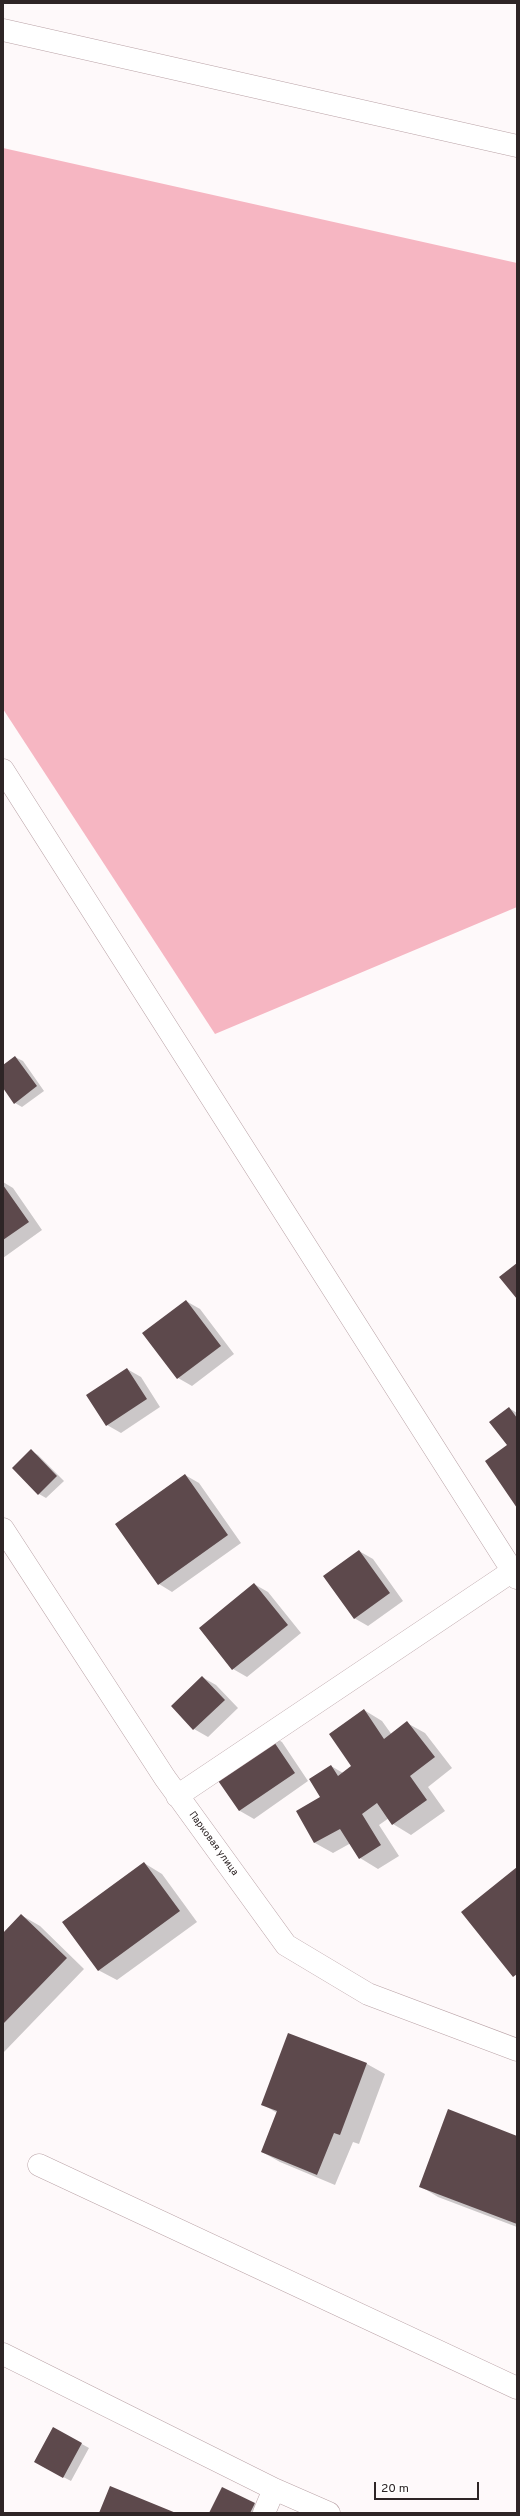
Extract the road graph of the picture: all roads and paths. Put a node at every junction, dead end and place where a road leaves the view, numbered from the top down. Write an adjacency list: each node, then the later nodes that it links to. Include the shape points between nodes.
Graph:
1 (3, 30): 2 (street)
2 (517, 146)
3 (3, 770): 6 (street)
4 (3, 1529): 5 (street, Парковая улица)
5 (9, 1546): 7 (street, Парковая улица)
6 (515, 1572): 7 (street)
7 (177, 1796): 8 (street, Парковая улица, via 286,1945 368,1994)
8 (517, 2050)
9 (39, 2165): 11 (street)
10 (3, 2354): 12 (street)
11 (517, 2388)
12 (274, 2489): 13 (street); 14 (street)
13 (264, 2513)
14 (329, 2513)

